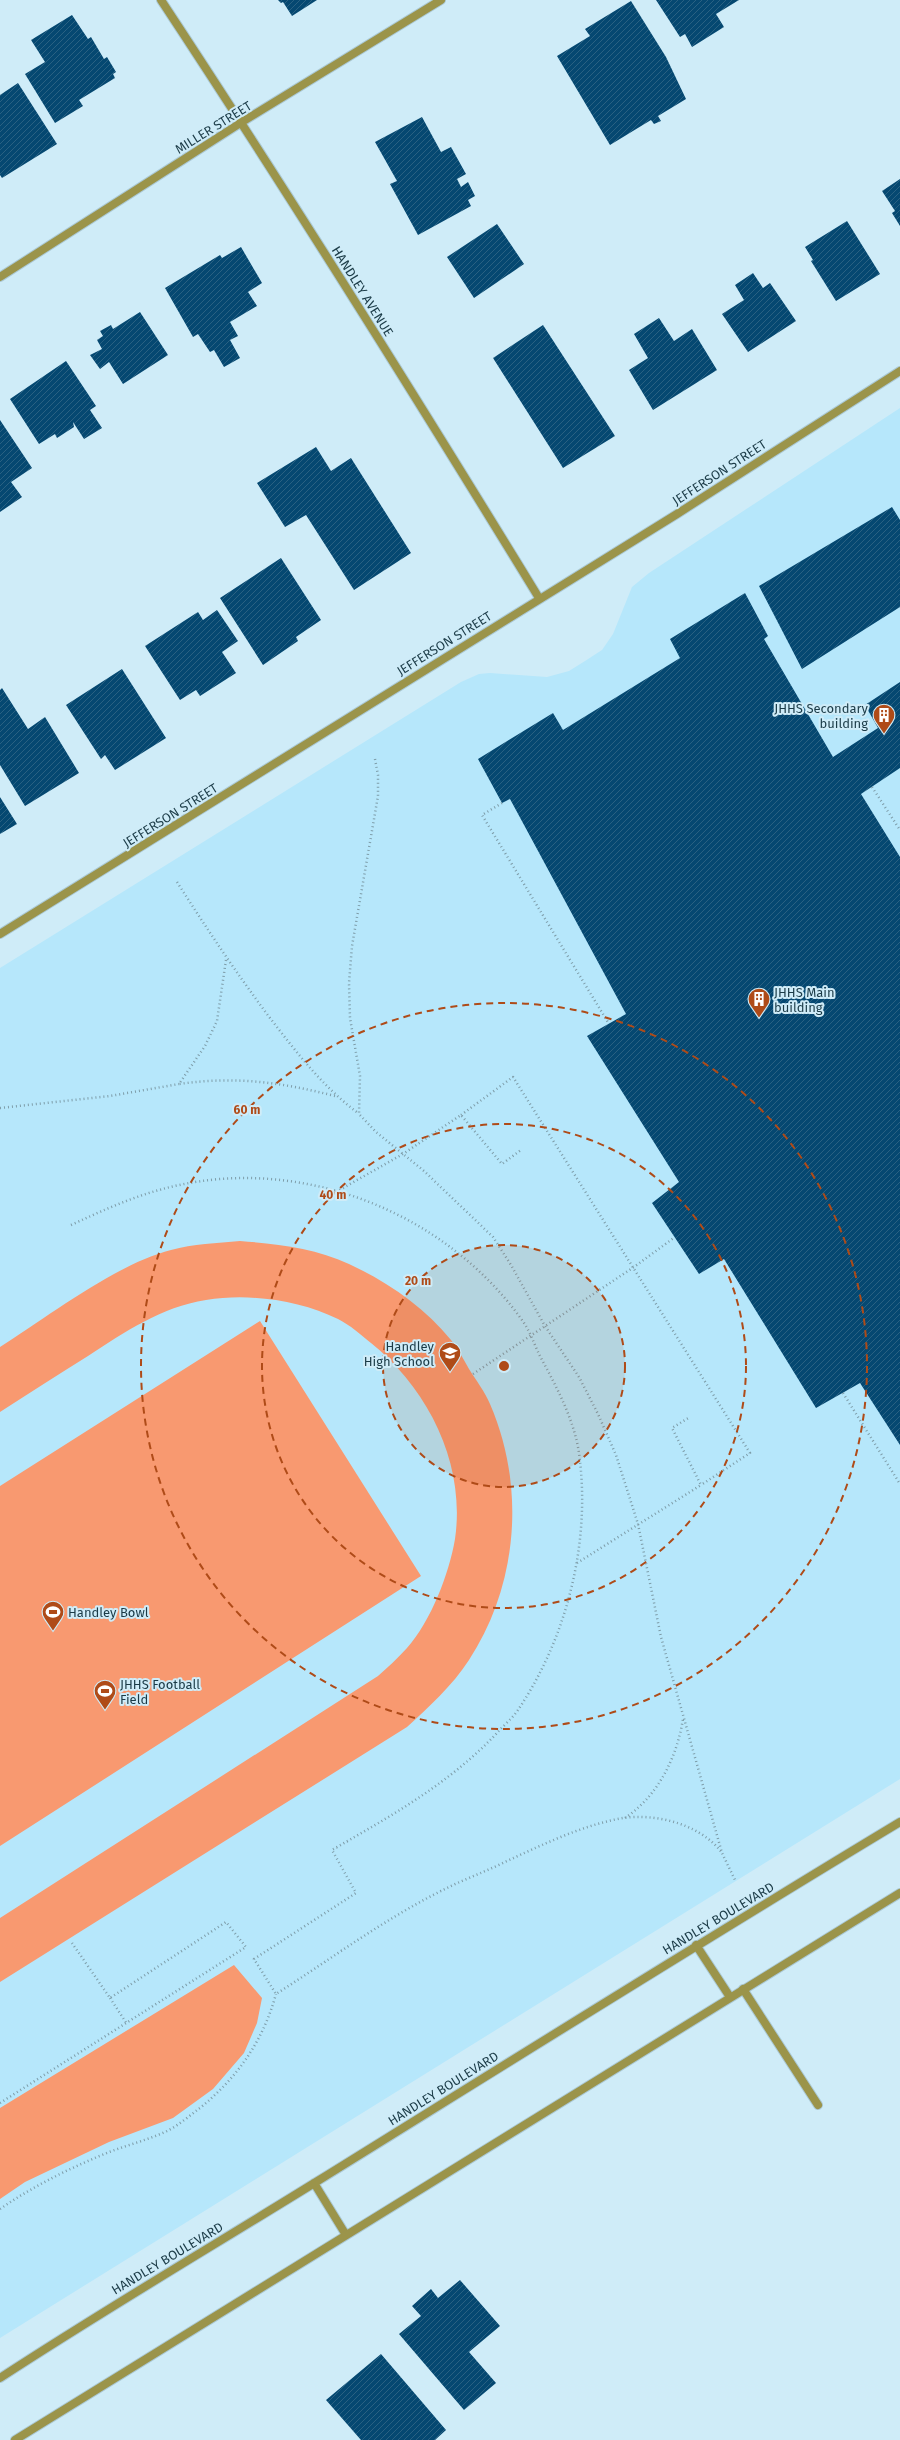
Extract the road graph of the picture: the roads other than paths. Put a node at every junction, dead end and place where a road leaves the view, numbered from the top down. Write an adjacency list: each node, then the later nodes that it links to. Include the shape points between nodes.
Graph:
1 (161, 0): 3 (street, HANDLEY AVENUE)
2 (441, 0): 3 (street, MILLER STREET)
3 (242, 122): 4 (street, MILLER STREET); 6 (street, HANDLEY AVENUE)
4 (0, 277)
5 (900, 371): 6 (street, JEFFERSON STREET, via 677,514)
6 (540, 598): 7 (street, JEFFERSON STREET)
7 (0, 934)
8 (900, 1822): 10 (street, HANDLEY BOULEVARD)
9 (900, 1893): 11 (street)
10 (696, 1945): 12 (street); 14 (street, HANDLEY BOULEVARD)
11 (742, 1989): 12 (street); 13 (street)
12 (730, 1997): 15 (street)
13 (818, 2105)
14 (314, 2183): 15 (street); 16 (street, HANDLEY BOULEVARD, via 80,2325)
15 (346, 2234): 17 (street)
16 (0, 2378)
17 (15, 2440)

